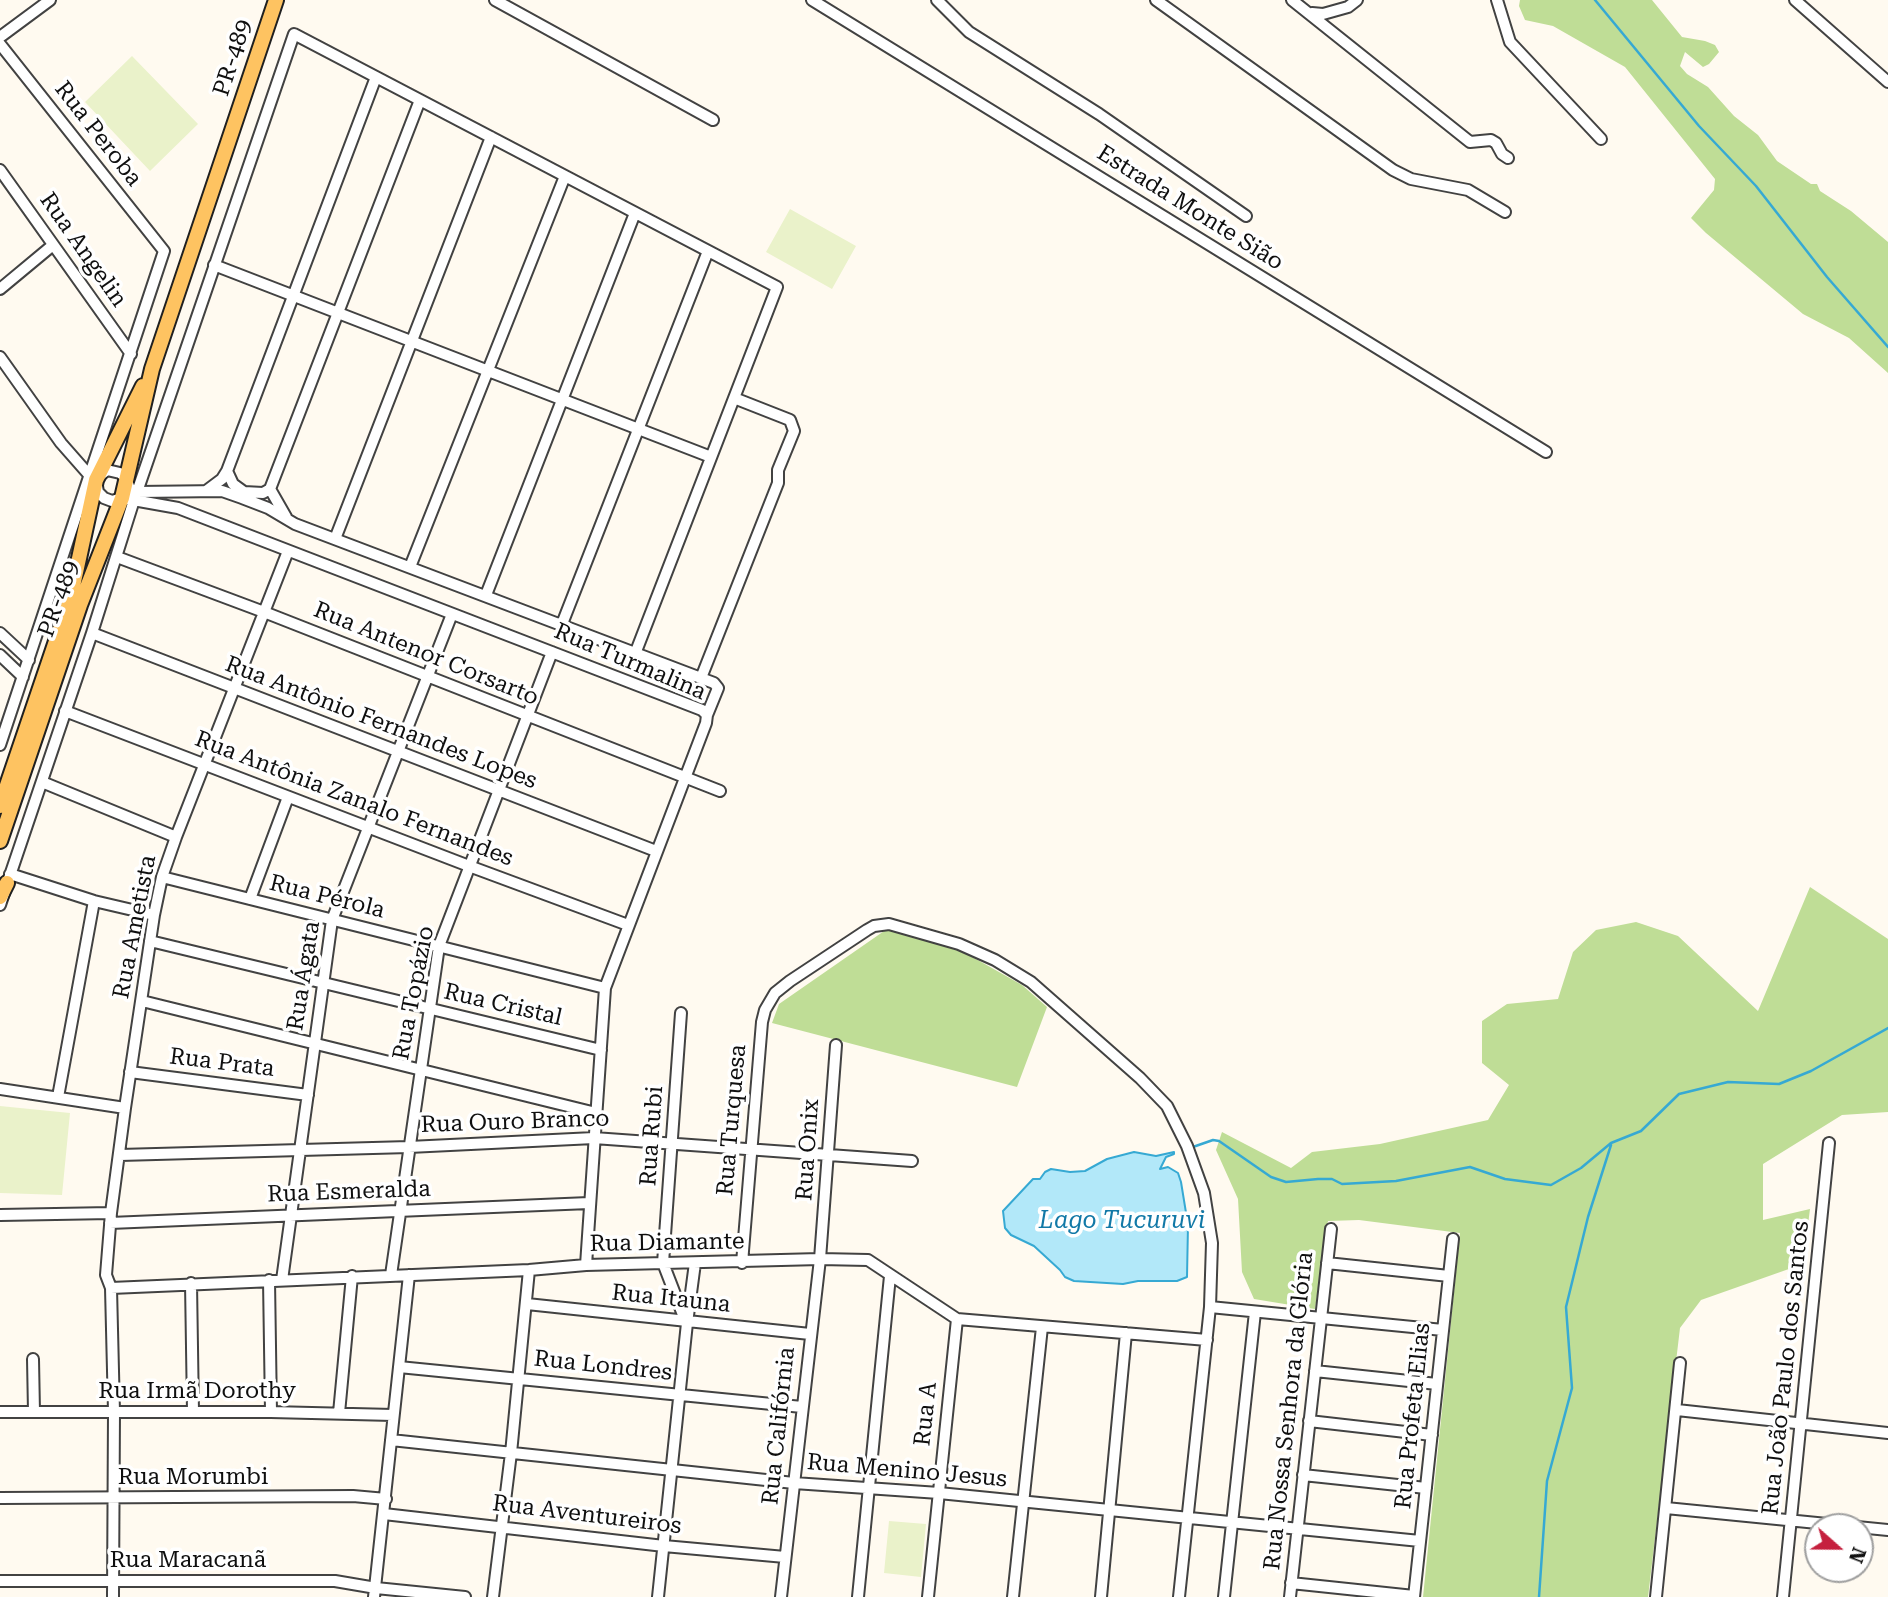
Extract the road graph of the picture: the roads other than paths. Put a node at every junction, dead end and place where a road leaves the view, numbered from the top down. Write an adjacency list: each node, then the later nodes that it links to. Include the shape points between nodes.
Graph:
1 (50, 0): 12 (street)
2 (276, 0): 35 (main road, PR-489 / PR-489)
3 (495, 0): 17 (street)
4 (813, 0): 40 (street, Estrada Monte Sião)
5 (937, 0): 25 (street, via 969,32)
6 (1157, 0): 24 (street, via 1393,170 1410,179 1468,190)
7 (1292, 0): 11 (street)
8 (1357, 0): 11 (street, via 1323,14)
9 (1497, 0): 19 (street, via 1510,42)
10 (1795, 0): 15 (street)
11 (1309, 12): 20 (street, via 1470,142 1491,139)
12 (0, 37)
13 (0, 44): 33 (street, Rua Peroba, via 164,251)
14 (376, 77): 16 (street); 28 (street, via 294,34); 30 (street)
15 (1888, 82)
16 (420, 100): 18 (street); 31 (street)
17 (713, 120)
18 (491, 137): 22 (street); 32 (street)
19 (1601, 139)
20 (1508, 158)
21 (0, 170): 26 (street, Rua Angelin)
22 (565, 176): 23 (street); 36 (street)
23 (635, 212): 27 (street); 38 (street)
24 (1505, 212)
25 (1247, 216)
26 (53, 245): 29 (street); 33 (street, Rua Angelin)
27 (708, 250): 37 (street, via 777,287); 39 (street)
28 (214, 265): 30 (street); 46 (street)
29 (0, 289)
30 (293, 296): 31 (street); 42 (street)
31 (338, 313): 32 (street); 44 (street)
32 (411, 342): 36 (street); 48 (street)
33 (131, 355): 43 (street)
34 (0, 357): 43 (street, via 61,443)
35 (152, 369): 43 (main road, PR-489 / PR-489); 46 (main road, PR-489 / PR-489)
36 (488, 371): 38 (street); 51 (street)
37 (734, 398): 41 (street); 64 (street, via 790,420 794,431)
38 (562, 400): 39 (street); 52 (street)
39 (638, 429): 41 (street); 55 (street)
40 (1546, 452)
41 (711, 457): 59 (street)
42 (227, 471): 44 (street, via 233,484 244,492); 45 (street)
43 (93, 478): 46 (street, via 110,470 123,475); 46 (street, via 104,498); 61 (street); 77 (main road, PR-489 / PR-489, via 70,600)
44 (270, 489): 47 (street)
45 (206, 491): 46 (street); 47 (street, via 222,491)
46 (131, 492): 49 (street, Rua Turmalina); 50 (street); 80 (main road, PR-489 / PR-489, via 80,604)
47 (287, 519): 48 (street)
48 (335, 539): 51 (street)
49 (288, 551): 53 (street, Rua Ametista); 54 (street, Rua Turmalina)
50 (117, 557): 53 (street, Rua Antenor Corsarto); 57 (street)
51 (410, 567): 52 (street)
52 (486, 595): 55 (street)
53 (264, 612): 63 (street, Rua Antenor Corsarto); 65 (street, Rua Ametista)
54 (452, 614): 58 (street, Rua Turmalina); 63 (street, Rua Ágata)
55 (562, 624): 59 (street)
56 (0, 633): 61 (street)
57 (92, 633): 65 (street, Rua Antônio Fernandes Lopes); 66 (street)
58 (552, 652): 67 (street, Rua Turmalina); 68 (street, Rua Topázio)
59 (635, 654): 64 (street)
60 (0, 655): 62 (street)
61 (29, 660): 62 (street)
62 (23, 677): 69 (street)
63 (426, 677): 68 (street, Rua Antenor Corsarto); 70 (street, Rua Ágata)
64 (701, 678): 67 (street, via 718,688)
65 (234, 689): 70 (street, Rua Antônio Fernandes Lopes); 71 (street, Rua Ametista)
66 (65, 711): 71 (street, Rua Antônia Zanalo Fernandes); 73 (street)
67 (707, 715): 72 (street, Rua Turmalina)
68 (527, 716): 72 (street, Rua Antenor Corsarto); 74 (street, Rua Topázio)
69 (0, 745)
70 (398, 752): 74 (street, Rua Antônio Fernandes Lopes); 78 (street, Rua Ágata)
71 (205, 765): 76 (street, Rua Antônia Zanalo Fernandes); 79 (street, Rua Ametista)
72 (685, 777): 75 (street, Rua Antenor Corsarto); 81 (street, Rua Turmalina)
73 (42, 782): 79 (street); 84 (street)
74 (497, 791): 81 (street, Rua Antônio Fernandes Lopes); 82 (street, Rua Topázio)
75 (720, 791)
76 (288, 797): 78 (street, Rua Antônia Zanalo Fernandes); 86 (street)
77 (0, 806)
78 (368, 827): 82 (street, Rua Antônia Zanalo Fernandes); 90 (street, Rua Ágata)
79 (176, 837): 83 (street, Rua Ametista)
80 (0, 841)
81 (656, 851): 91 (street, Rua Turmalina)
82 (469, 866): 91 (street, Rua Antônia Zanalo Fernandes); 93 (street, Rua Topázio)
83 (162, 877): 86 (street, Rua Pérola); 89 (street, Rua Ametista)
84 (8, 879): 85 (main road); 87 (street); 88 (street)
85 (0, 897)
86 (250, 899): 90 (street, Rua Pérola)
87 (94, 901): 89 (street); 106 (street)
88 (0, 905)
89 (154, 915): 92 (street, Rua Ametista)
90 (332, 920): 93 (street, Rua Pérola); 94 (street, Rua Ágata)
91 (628, 925): 95 (street, Rua Turmalina)
92 (150, 941): 94 (street, Rua Cristal); 96 (street, Rua Ametista)
93 (439, 946): 95 (street, Rua Pérola); 97 (street, Rua Topázio)
94 (323, 983): 97 (street, Rua Cristal); 99 (street, Rua Ágata)
95 (604, 988): 101 (street, Rua Turmalina)
96 (142, 1001): 99 (street); 103 (street, Rua Ametista)
97 (429, 1009): 101 (street, Rua Cristal); 102 (street, Rua Topázio)
98 (681, 1013): 111 (street, Rua Rubi)
99 (315, 1043): 102 (street); 105 (street, Rua Ágata)
100 (836, 1045): 116 (street, Rua Onix)
101 (601, 1050): 108 (street, Rua Turmalina)
102 (420, 1071): 108 (street); 112 (street, Rua Topázio)
103 (130, 1072): 105 (street, Rua Prata); 107 (street, Rua Ametista)
104 (0, 1089): 106 (street)
105 (308, 1095): 114 (street, Rua Ágata)
106 (58, 1097): 107 (street)
107 (125, 1108): 115 (street, Rua Ametista)
108 (596, 1113): 109 (street, Rua Turmalina)
109 (594, 1138): 111 (street, Rua Ouro Branco); 112 (street, Rua Ouro Branco); 118 (street, Rua Turmalina)
110 (1829, 1143): 169 (street, Rua João Paulo dos Santos)
111 (673, 1144): 113 (street, Rua Ouro Branco); 126 (street, Rua Rubi)
112 (409, 1147): 114 (street, Rua Ouro Branco); 119 (street, Rua Topázio)
113 (751, 1149): 116 (street, Rua Ouro Branco); 128 (street, Rua Turquesa); 142 (street, Rua Turquesa, via 762,1022 768,1003 781,988 874,926 897,925 938,936 995,961 1045,993 1157,1094 1174,1117 1204,1193 1211,1226)
114 (300, 1151): 115 (street, Rua Ouro Branco); 121 (street, Rua Ágata)
115 (120, 1155): 122 (street, Rua Ametista)
116 (829, 1155): 117 (street, Rua Ouro Branco); 125 (street, Rua Onix)
117 (912, 1161)
118 (589, 1203): 119 (street, Rua Esmeralda); 130 (street, Rua Turmalina)
119 (399, 1212): 121 (street, Rua Esmeralda); 132 (street, Rua Topázio)
120 (0, 1215): 122 (street, Rua Esmeralda)
121 (290, 1216): 122 (street, Rua Esmeralda); 138 (street, Rua Ágata)
122 (111, 1218): 140 (street, Rua Ametista, via 106,1275)
123 (1331, 1229): 129 (street, Rua Nossa Senhora da Glória)
124 (1453, 1239): 136 (street, Rua Profeta Elias)
125 (820, 1259): 128 (street, Rua Diamante); 135 (street, Rua Diamante, via 868,1260); 149 (street, Rua Califórnia)
126 (663, 1263): 127 (street, Rua Diamante); 130 (street, Rua Diamante); 146 (street)
127 (695, 1263): 128 (street, Rua Diamante); 146 (street)
128 (742, 1263)
129 (1327, 1263): 136 (street); 144 (street, Rua Nossa Senhora da Glória)
130 (586, 1265): 131 (street, Rua Diamante)
131 (529, 1270): 133 (street, Rua Diamante); 141 (street)
132 (391, 1275): 133 (street, Rua Diamante); 134 (street, Rua Diamante)
133 (409, 1275): 154 (street)
134 (352, 1276): 138 (street, Rua Diamante); 166 (street)
135 (890, 1276): 145 (street, Rua Diamante); 177 (street)
136 (1449, 1276): 148 (street, Rua Profeta Elias)
137 (269, 1280): 138 (street, Rua Diamante); 139 (street, Rua Diamante); 165 (street)
138 (282, 1280)
139 (191, 1283): 140 (street, Rua Diamante); 164 (street)
140 (111, 1288): 163 (street, Rua Ametista)
141 (527, 1304): 146 (street, Rua Itauna); 156 (street)
142 (1210, 1307): 143 (street); 151 (street)
143 (1255, 1312): 144 (street); 189 (street)
144 (1321, 1318): 148 (street); 155 (street, Rua Nossa Senhora da Glória)
145 (957, 1319): 147 (street, Rua Diamante); 179 (street, Rua A)
146 (687, 1322): 149 (street, Rua Itauna); 158 (street)
147 (1042, 1327): 150 (street, Rua Diamante); 183 (street)
148 (1443, 1331): 157 (street, Rua Profeta Elias)
149 (810, 1334): 159 (street, Rua Califórnia)
150 (1126, 1334): 151 (street, Rua Diamante); 185 (street)
151 (1207, 1340): 187 (street)
152 (33, 1359): 162 (street)
153 (1681, 1363): 160 (street)
154 (399, 1367): 156 (street, Rua Londres); 167 (street)
155 (1315, 1371): 157 (street); 168 (street, Rua Nossa Senhora da Glória)
156 (519, 1378): 158 (street, Rua Londres); 173 (street)
157 (1437, 1384): 171 (street, Rua Profeta Elias)
158 (681, 1396): 159 (street, Rua Londres); 174 (street)
159 (802, 1407): 176 (street, Rua Califórnia)
160 (1677, 1410): 169 (street); 184 (street)
161 (0, 1412): 162 (street, Rua Irmã Dorothy)
162 (34, 1412): 163 (street, Rua Irmã Dorothy)
163 (114, 1412): 164 (street, Rua Irmã Dorothy); 181 (street, Rua Ametista)
164 (193, 1412): 165 (street, Rua Irmã Dorothy)
165 (271, 1412): 166 (street, Rua Irmã Dorothy)
166 (338, 1413): 167 (street, Rua Irmã Dorothy)
167 (393, 1415): 172 (street)
168 (1309, 1421): 171 (street); 175 (street, Rua Nossa Senhora da Glória)
169 (1802, 1422): 170 (street); 188 (street, Rua João Paulo dos Santos)
170 (1888, 1433)
171 (1432, 1435): 178 (street, Rua Profeta Elias)
172 (391, 1440): 173 (street, Rua Menino Jesus); 182 (street)
173 (511, 1452): 174 (street, Rua Menino Jesus); 190 (street)
174 (672, 1471): 176 (street, Rua Menino Jesus); 194 (street)
175 (1303, 1475): 178 (street); 191 (street, Rua Nossa Senhora da Glória)
176 (794, 1483): 177 (street, Rua Menino Jesus); 195 (street, Rua Califórnia)
177 (869, 1488): 179 (street, Rua Menino Jesus); 206 (street)
178 (1426, 1488): 193 (street, Rua Profeta Elias)
179 (939, 1493): 183 (street, Rua Menino Jesus); 207 (street, Rua A)
180 (0, 1498): 181 (street, Rua Morumbi)
181 (113, 1499): 182 (street, Rua Morumbi); 197 (street, Rua Ametista)
182 (386, 1499): 186 (street)
183 (1023, 1502): 185 (street, Rua Menino Jesus); 208 (street)
184 (1666, 1508): 188 (street); 213 (street)
185 (1111, 1511): 187 (street, Rua Menino Jesus); 209 (street)
186 (384, 1514): 190 (street, Rua Aventureiros); 199 (street)
187 (1187, 1518): 189 (street, Rua Menino Jesus); 210 (street)
188 (1792, 1520): 192 (street); 214 (street, Rua João Paulo dos Santos)
189 (1232, 1522): 191 (street, Rua Menino Jesus); 211 (street)
190 (502, 1526): 194 (street, Rua Aventureiros); 203 (street)
191 (1297, 1529): 193 (street, Rua Menino Jesus); 198 (street, Rua Nossa Senhora da Glória)
192 (1888, 1530)
193 (1420, 1541): 200 (street, Rua Profeta Elias)
194 (664, 1546): 195 (street, Rua Aventureiros); 204 (street)
195 (785, 1557): 205 (street, Rua Califórnia)
196 (0, 1581): 197 (street, Rua Maracanã)
197 (113, 1581): 199 (street, Rua Maracanã, via 335,1581); 201 (street, Rua Ametista)
198 (1291, 1583): 200 (street); 212 (street, Rua Nossa Senhora da Glória)
199 (375, 1592): 202 (street, Rua Maracanã)
200 (1414, 1596)
201 (113, 1597)
202 (465, 1597)
203 (493, 1597)
204 (659, 1597)
205 (781, 1597)
206 (858, 1597)
207 (928, 1597)
208 (1013, 1597)
209 (1101, 1597)
210 (1178, 1597)
211 (1224, 1597)
212 (1290, 1597)
213 (1656, 1597)
214 (1783, 1597)

